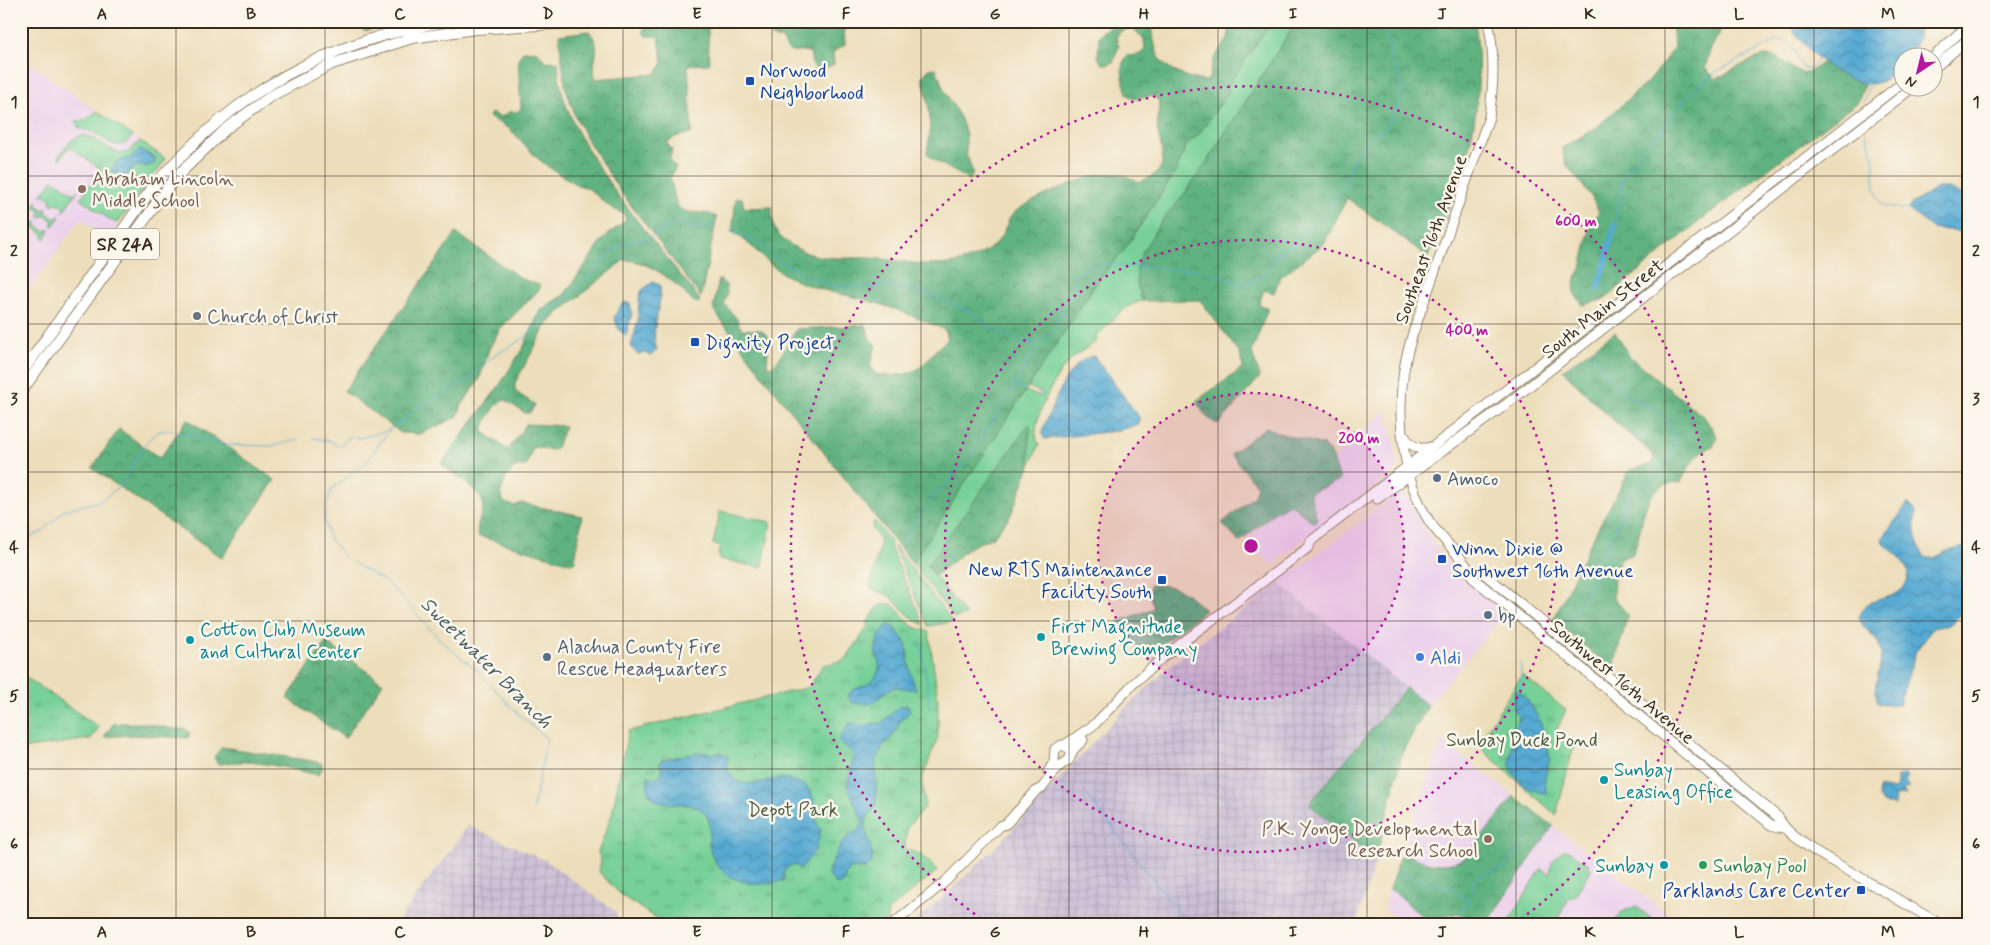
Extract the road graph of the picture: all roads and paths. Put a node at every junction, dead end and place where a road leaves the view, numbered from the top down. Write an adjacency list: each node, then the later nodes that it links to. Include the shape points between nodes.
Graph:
1 (600, 21): 4 (highway, SR 24A)
2 (1488, 21): 20 (main road, Southeast 16th Avenue, via 1493,64 1489,117 1408,349 1401,392)
3 (1969, 24): 6 (main road)
4 (451, 25): 12 (highway, SR 24A, via 349,57 310,74 246,112 188,164); 12 (highway, SR 24A, via 407,29 361,41 294,70 239,105 178,159)
5 (1969, 38): 7 (main road)
6 (1942, 49)
7 (1942, 61)
8 (1892, 91): 10 (main road, South Main Street)
9 (1899, 98): 11 (main road, South Main Street)
10 (1787, 172): 11 (main road); 13 (main road, South Main Street)
11 (1792, 180): 14 (main road, South Main Street)
12 (126, 234): 16 (highway, SR 24A); 17 (highway, SR 24A)
13 (1660, 271): 14 (main road); 15 (main road, South Main Street)
14 (1666, 279): 15 (main road, South Main Street)
15 (1550, 363): 18 (main road, South Main Street); 19 (main road, South Main Street)
16 (21, 374)
17 (21, 392)
18 (1499, 396): 19 (main road); 21 (main road, South Main Street)
19 (1504, 406): 22 (main road, South Main Street)
20 (1403, 433): 21 (main road, via 1415,447 1424,449); 22 (main road, Southeast 16th Avenue)
21 (1438, 444): 22 (main road, South Main Street)
22 (1410, 472): 23 (main road, South Main Street, via 1311,541 1309,547 1167,654 1134,684 1093,730); 30 (main road, Southwest 16th Avenue, via 1428,520 1470,570 1473,578 1771,825 1784,828 1813,850)
23 (1068, 749): 24 (main road, via 1055,749); 25 (main road, via 1070,758)
24 (1055, 758): 25 (main road); 26 (main road)
25 (1064, 763): 26 (main road)
26 (1036, 791): 27 (main road)
27 (1006, 824): 28 (main road, via 1000,826 938,888); 29 (main road, via 1004,830 964,871)
28 (894, 924)
29 (902, 924)
30 (1940, 924)

